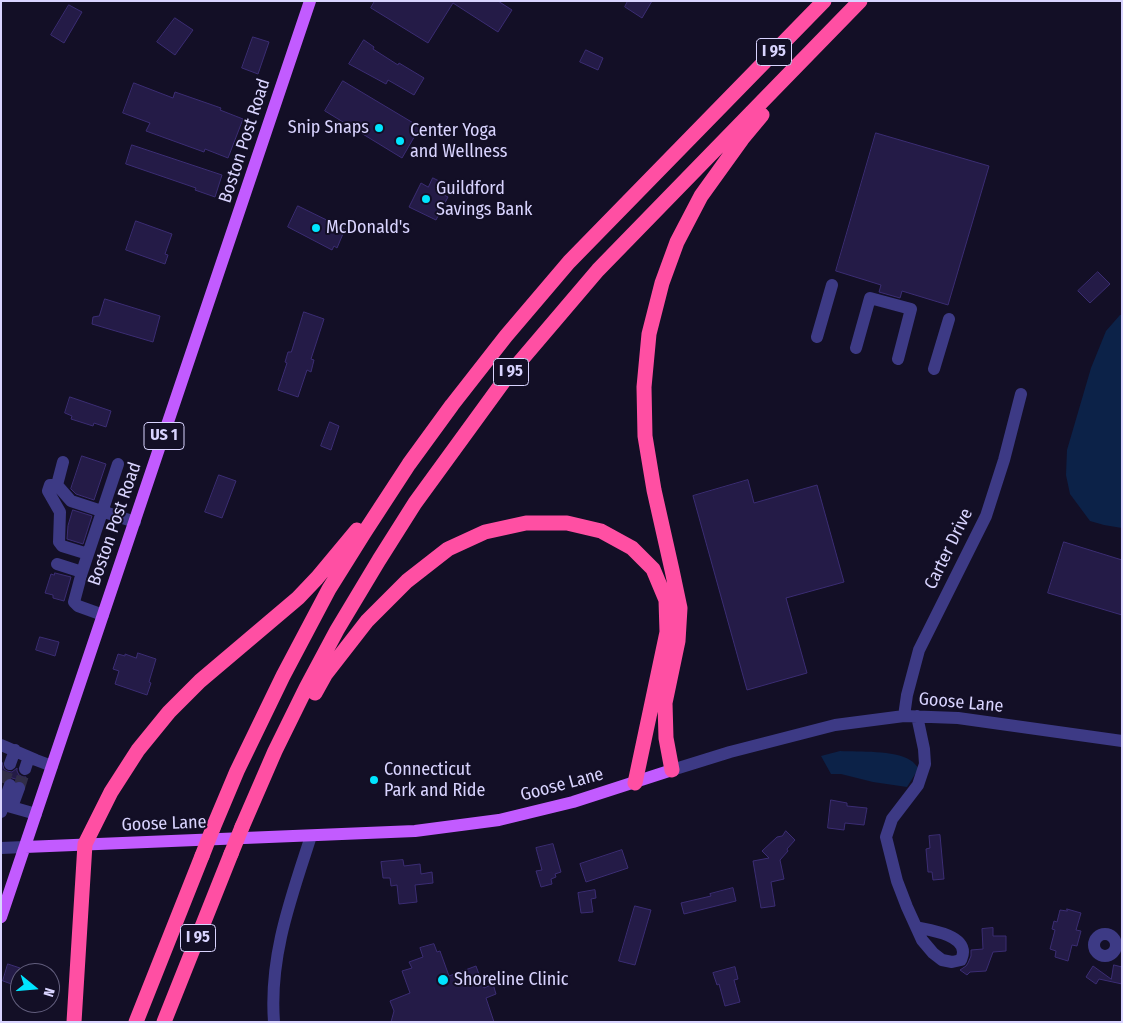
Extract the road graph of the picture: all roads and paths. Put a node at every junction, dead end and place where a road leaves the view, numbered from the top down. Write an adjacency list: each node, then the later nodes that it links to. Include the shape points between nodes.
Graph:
1 (310, 1): 17 (main road, Boston Post Road / US 1)
2 (824, 1): 14 (highway, I 95, via 569,262 506,336)
3 (860, 1): 4 (highway, I 95)
4 (843, 19): 27 (highway, via 742,139 701,196 677,242 649,334 644,387 645,436 680,608 678,641 665,703 666,738); 31 (highway, I 95, via 598,270 506,378 415,503 337,630 275,751)
5 (832, 285): 7 (street)
6 (949, 319): 10 (street)
7 (817, 337)
8 (856, 348): 9 (street, via 870,298 911,309)
9 (898, 359)
10 (934, 369)
11 (1021, 394): 22 (street, Carter Drive, via 986,516 919,650)
12 (63, 462): 15 (street)
13 (118, 464): 16 (street)
14 (409, 464): 34 (highway, via 298,598 200,681 151,732 111,792); 40 (highway, I 95, bridge, via 329,589 274,693 213,828)
15 (57, 485): 16 (street, via 71,502); 18 (street, via 50,485 48,491 60,512 60,542 62,546)
16 (103, 511): 17 (street); 18 (street)
17 (135, 522): 21 (main road, Boston Post Road / US 1)
18 (88, 554): 20 (street)
19 (57, 564): 20 (street)
20 (82, 572): 21 (street, via 74,602)
21 (103, 615): 26 (main road, Boston Post Road / US 1)
22 (904, 716): 23 (street, Goose Lane); 27 (street, Goose Lane, via 835,725)
23 (917, 716): 24 (street, Goose Lane, via 958,718); 38 (street, via 926,764 918,785 892,819 886,837 897,881)
24 (1122, 741)
25 (1, 745): 26 (street, via 19,760)
26 (52, 766): 32 (main road, Boston Post Road / US 1)
27 (672, 770): 28 (main road, Goose Lane)
28 (635, 783): 31 (highway, via 667,632 666,600 653,569 632,548 601,531 567,523 526,523 485,532 448,549 407,581 367,621 325,675); 33 (main road, Goose Lane, via 498,820 415,831)
29 (8, 786): 30 (street)
30 (4, 807): 32 (street)
31 (250, 808): 41 (highway, I 95, bridge)
32 (36, 814): 35 (main road, Boston Post Road / US 1)
33 (311, 836): 34 (main road, Goose Lane); 42 (street, via 278,945 273,992)
34 (85, 844): 35 (main road, Goose Lane); 39 (highway)
35 (25, 847): 36 (street, Goose Lane); 37 (main road, Boston Post Road / US 1)
36 (1, 848)
37 (1, 917)
38 (916, 927)
39 (74, 1022)
40 (136, 1022)
41 (164, 1022)
42 (274, 1022)

